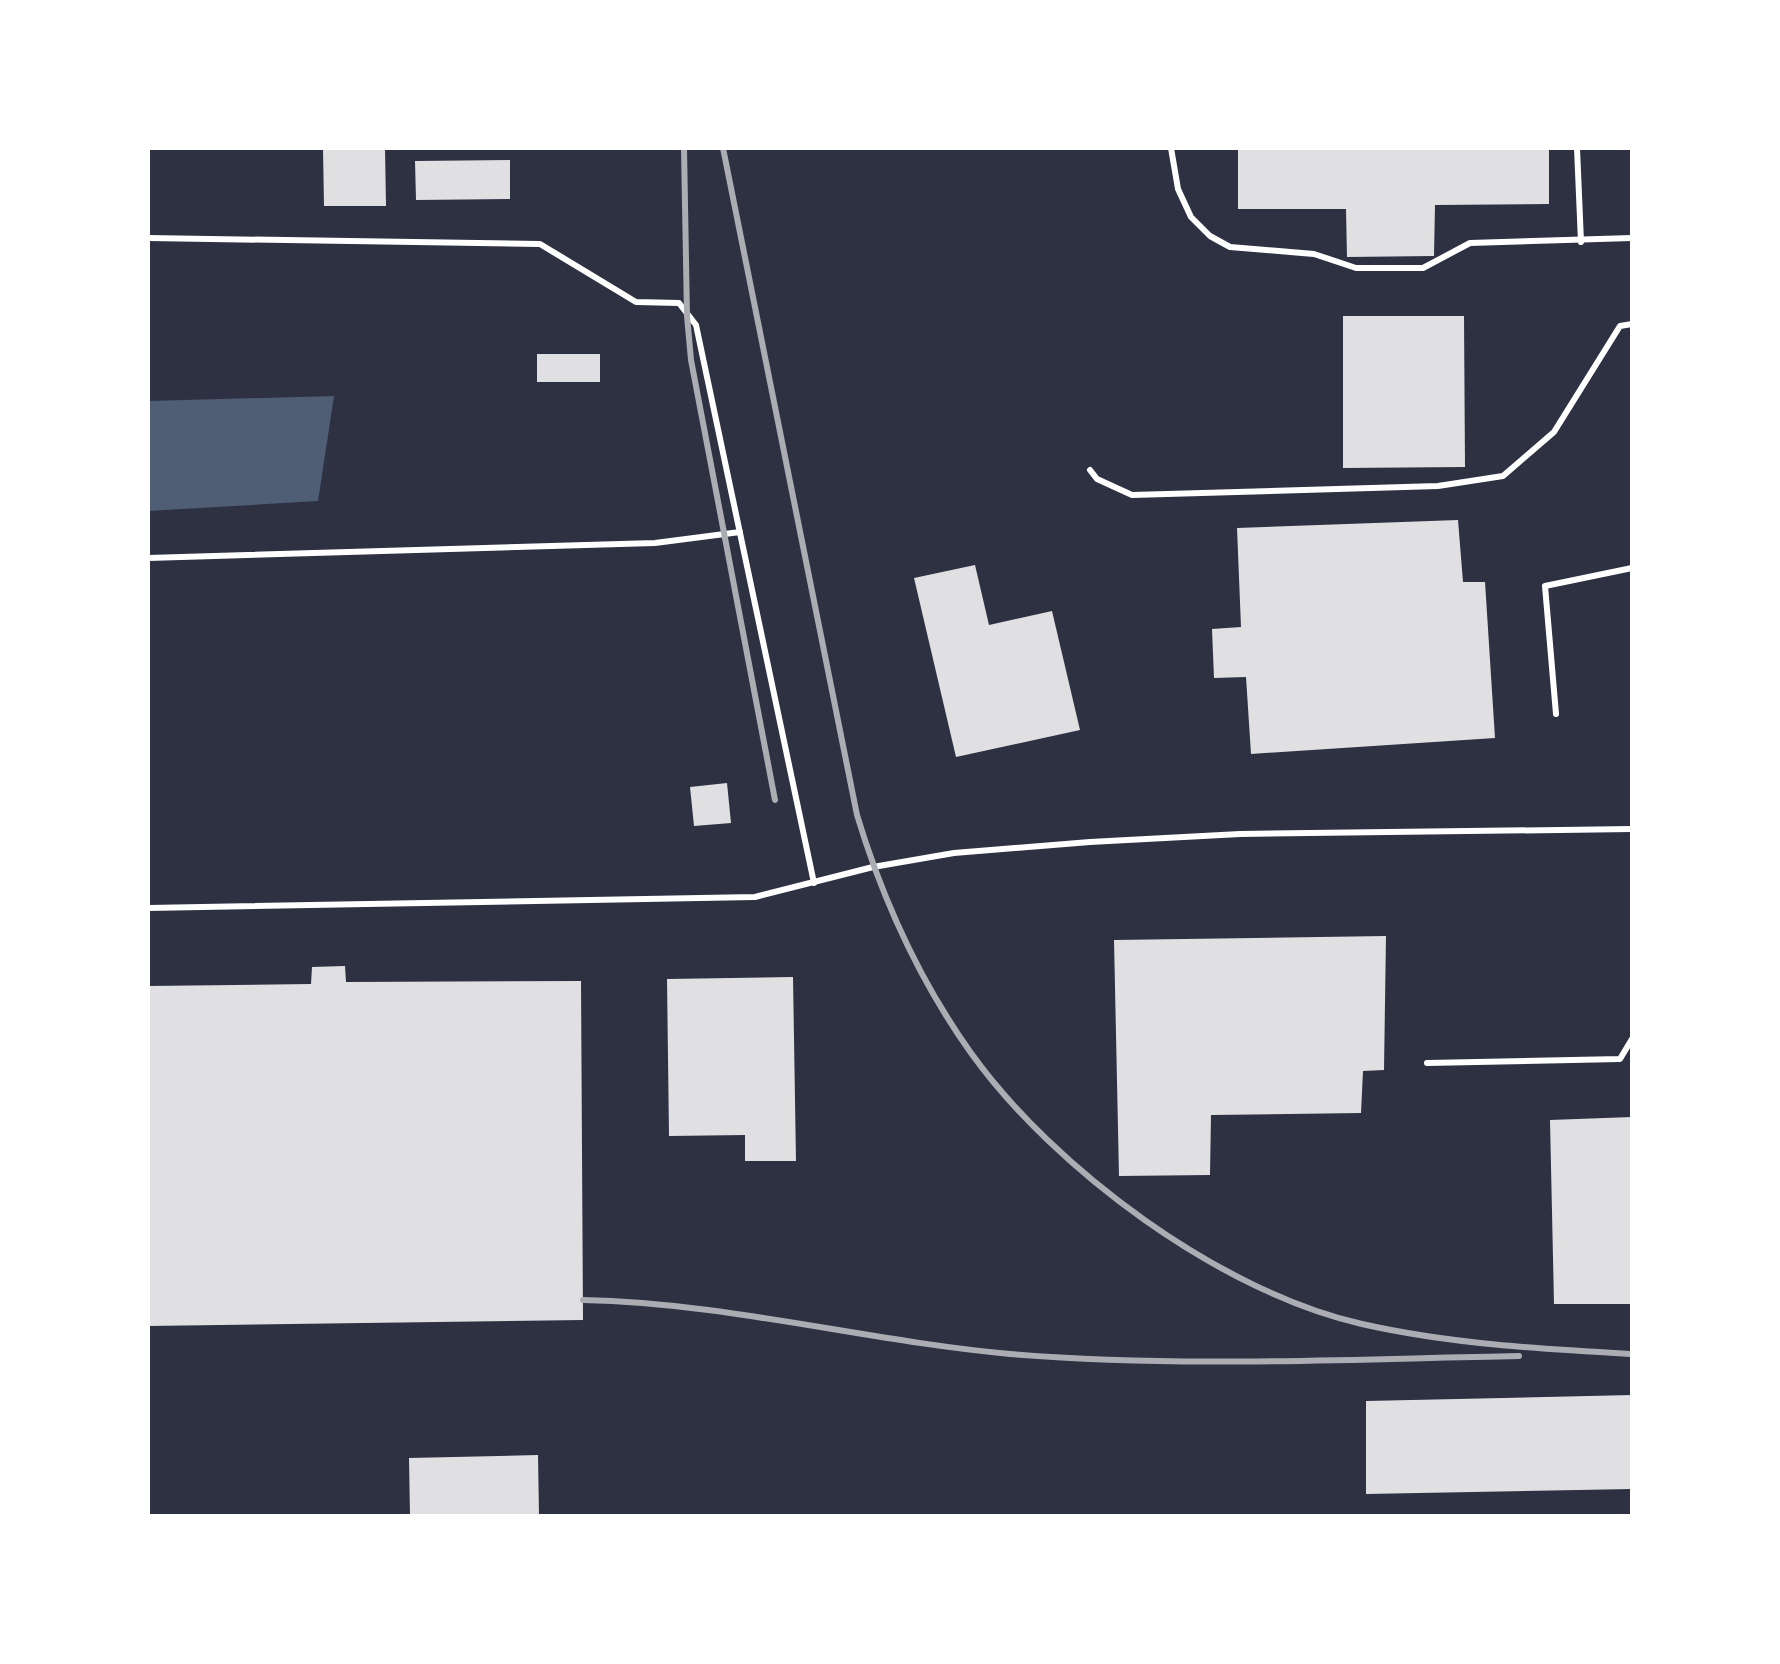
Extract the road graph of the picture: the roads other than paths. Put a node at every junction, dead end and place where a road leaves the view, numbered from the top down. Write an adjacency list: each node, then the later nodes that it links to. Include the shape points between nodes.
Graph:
1 (1171, 148): 5 (lane, via 1178,189 1191,217 1230,247 1314,254 1356,268 1423,268 1470,243)
2 (1577, 148): 5 (lane)
3 (148, 238): 8 (lane, via 540,244 636,302 679,303 696,325)
4 (1632, 238): 5 (lane)
5 (1581, 242)
6 (1632, 324): 7 (lane, via 1620,326 1554,432 1503,476 1438,486 1132,495 1097,479)
7 (1090, 470)
8 (740, 532): 9 (lane, via 655,543); 13 (lane)
9 (148, 558)
10 (1632, 568): 11 (lane, via 1545,586)
11 (1556, 714)
12 (1632, 829): 13 (lane, via 1256,834 1090,842 954,853)
13 (814, 883): 14 (lane, via 755,897)
14 (148, 908)
15 (1632, 1039): 16 (lane, via 1620,1059)
16 (1427, 1063)

